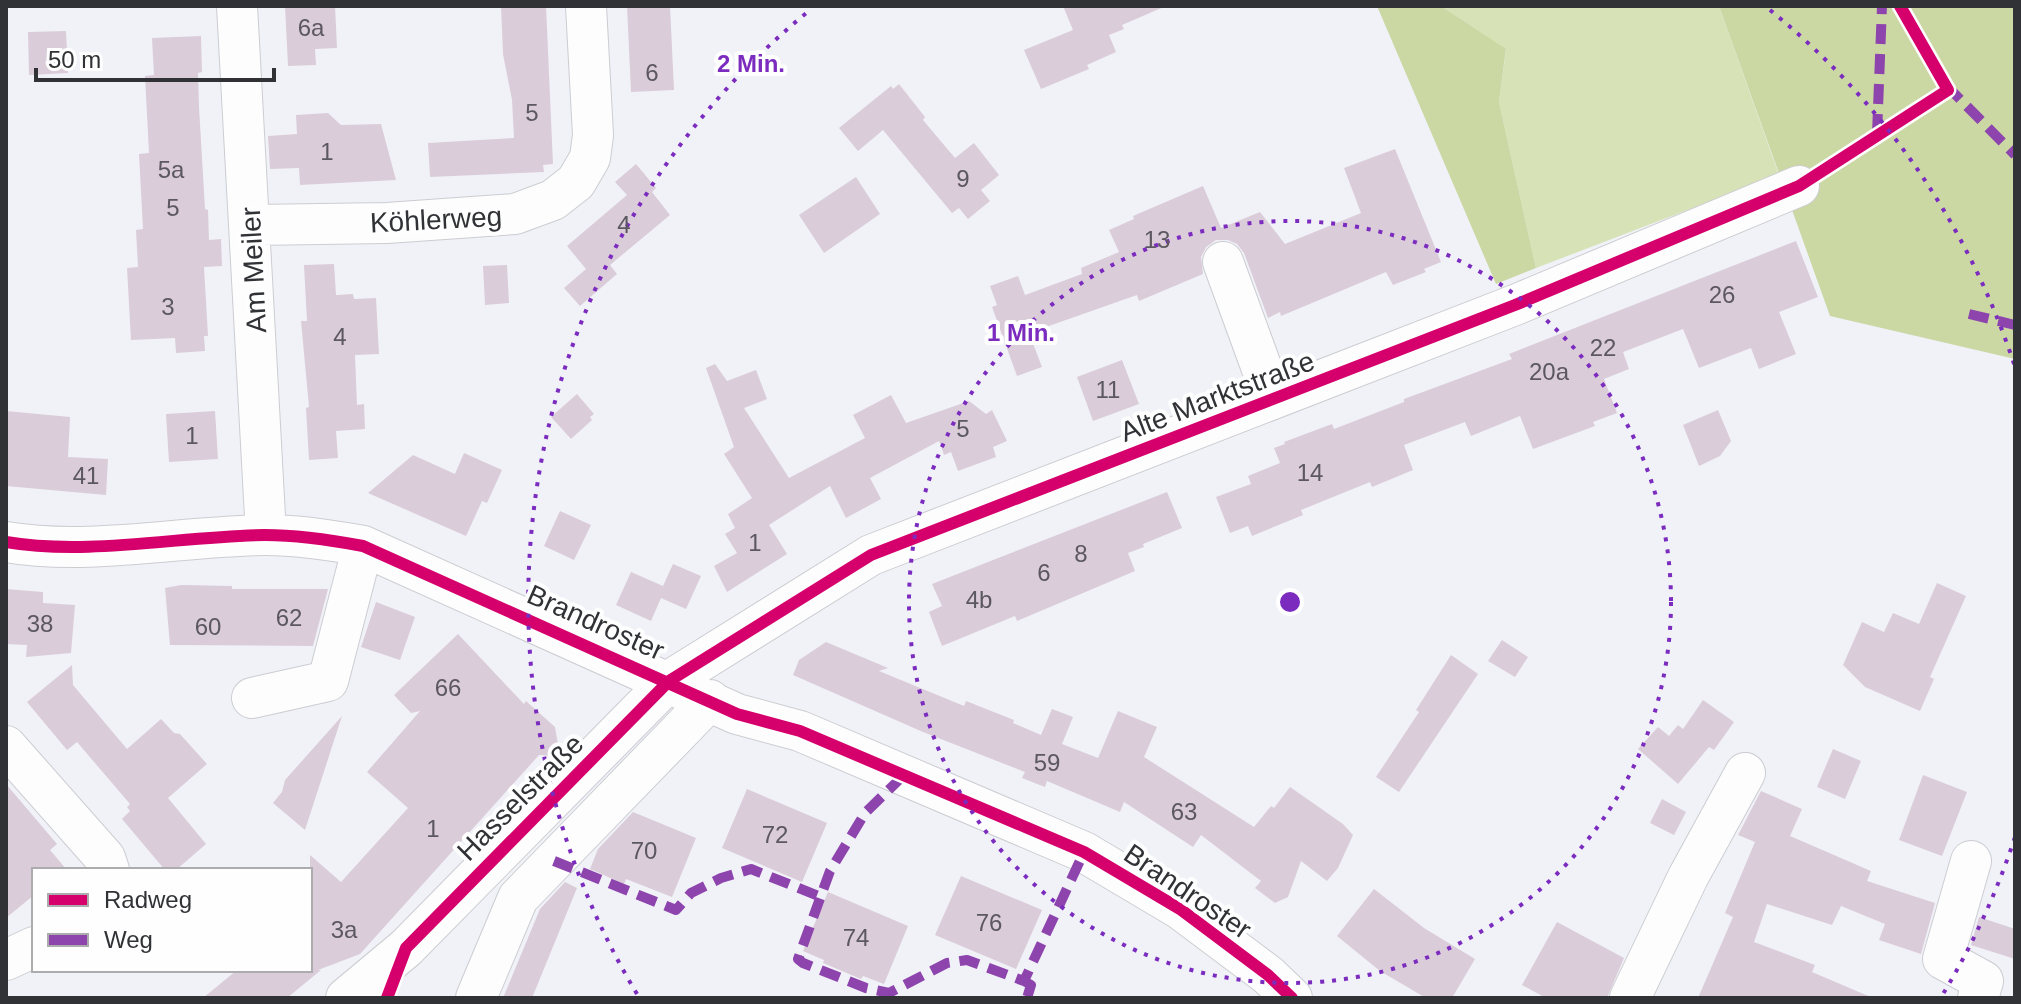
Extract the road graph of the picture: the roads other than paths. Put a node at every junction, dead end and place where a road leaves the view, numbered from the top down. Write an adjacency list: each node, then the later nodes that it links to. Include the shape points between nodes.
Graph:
1 (237, 6): 4 (street, Am Meiler)
2 (586, 6): 4 (street, Köhlerweg, via 590,158 576,182 553,200 515,214)
3 (1799, 186): 6 (street, Alte Marktstraße)
4 (251, 225): 7 (street, Am Meiler)
5 (1223, 262): 6 (street)
6 (1273, 399): 10 (street, Alte Marktstraße, via 871,555)
7 (266, 535): 8 (street, Brandroster, via 69,546); 9 (street, Brandroster)
8 (6, 542)
9 (363, 546): 10 (street, Brandroster); 11 (street, via 328,681)
10 (669, 681): 12 (street, Brandroster); 19 (street, Hasselstraße, via 406,948)
11 (252, 698)
12 (710, 700): 20 (street, via 518,898); 21 (street, Brandroster, via 737,714 800,731 1084,852 1180,909)
13 (6, 746): 16 (street)
14 (1745, 773): 22 (street)
15 (1971, 861): 23 (street, via 1943,959 1983,981)
16 (108, 868)
17 (32, 948): 18 (street)
18 (6, 960)
19 (346, 998)
20 (476, 998)
21 (1292, 998)
22 (1630, 998)
23 (1978, 998)

